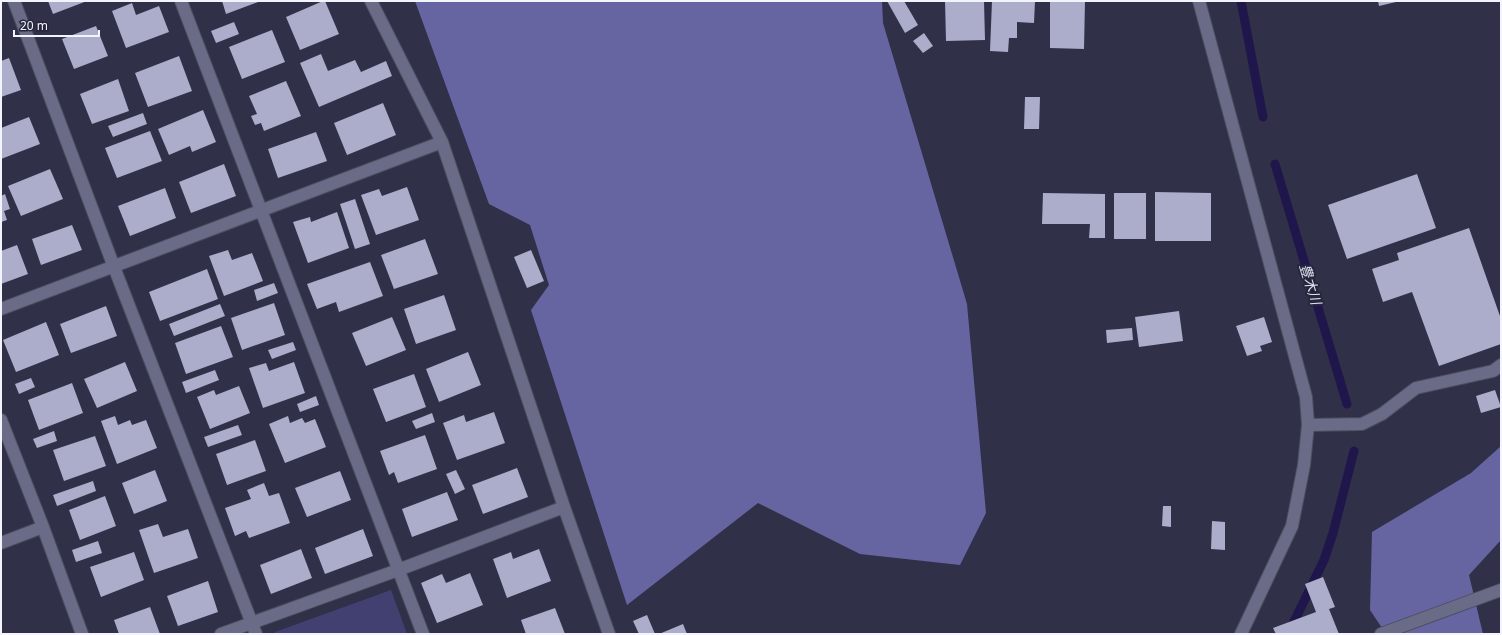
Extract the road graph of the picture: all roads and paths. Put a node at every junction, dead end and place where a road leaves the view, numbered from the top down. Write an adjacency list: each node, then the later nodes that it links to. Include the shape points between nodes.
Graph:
1 (14, 1): 7 (street)
2 (181, 1): 6 (street)
3 (371, 1): 5 (street)
4 (1199, 1): 11 (street, via 1306,397)
5 (442, 142): 6 (street); 12 (street)
6 (260, 211): 7 (street); 15 (street)
7 (114, 267): 8 (street); 17 (street)
8 (1, 310)
9 (1501, 366): 11 (street, via 1493,371 1416,388 1382,414 1362,424)
10 (1, 420): 13 (street)
11 (1308, 425): 22 (street, via 1304,465 1292,526)
12 (564, 507): 15 (street); 21 (street)
13 (43, 527): 14 (street); 18 (street)
14 (1, 543)
15 (398, 570): 17 (street); 20 (street)
16 (1501, 590): 23 (street)
17 (253, 628): 19 (street)
18 (82, 634)
19 (221, 634)
20 (423, 634)
21 (609, 634)
22 (1241, 634)
23 (1381, 634)

